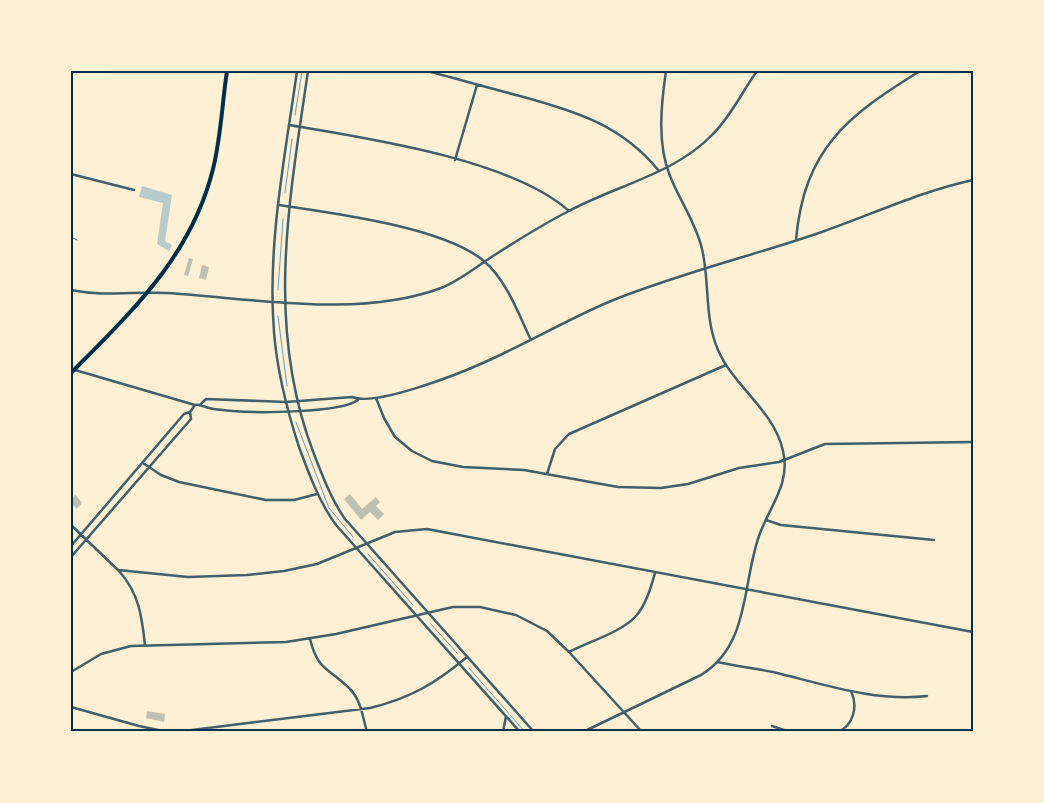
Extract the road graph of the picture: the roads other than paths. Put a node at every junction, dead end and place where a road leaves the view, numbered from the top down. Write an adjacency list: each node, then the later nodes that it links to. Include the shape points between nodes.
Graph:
1 (227, 71): 26 (main road, via 219,140 204,197 181,249)
2 (297, 71): 9 (street)
3 (308, 71): 10 (street)
4 (428, 71): 8 (street)
5 (666, 71): 12 (street, via 662,125)
6 (757, 71): 12 (street, via 714,134 686,158)
7 (920, 71): 22 (street, via 852,117 834,136 805,195)
8 (478, 84): 11 (street); 13 (street, via 601,123 645,155)
9 (289, 125): 10 (street); 17 (street)
10 (300, 127): 11 (street, via 362,137); 18 (street)
11 (455, 160): 19 (street, via 532,186)
12 (667, 168): 13 (street); 24 (street, via 698,235)
13 (659, 171): 19 (street)
14 (71, 174): 16 (street)
15 (973, 180): 22 (street, via 926,192)
16 (134, 190)
17 (279, 205): 18 (street); 27 (street)
18 (290, 207): 23 (street, via 362,219 427,235 454,243); 28 (street)
19 (569, 211): 23 (street)
20 (71, 237): 21 (lane)
21 (77, 240)
22 (796, 240): 24 (street)
23 (485, 262): 28 (street, via 442,287 422,294 363,302); 29 (street, via 498,276)
24 (706, 269): 29 (street, via 613,300); 30 (street, via 712,332)
25 (71, 290): 26 (street, via 110,295)
26 (150, 292): 27 (street); 31 (main road)
27 (273, 302): 28 (street); 35 (street, via 274,333)
28 (284, 302): 34 (street)
29 (531, 340): 32 (street, via 459,374)
30 (726, 365): 42 (street, via 771,422); 45 (street, via 569,434 555,449)
31 (73, 371): 36 (street)
32 (376, 398): 33 (street); 45 (street, via 396,437 412,451 432,461)
33 (358, 400): 34 (street, via 352,397); 39 (street, via 346,405)
34 (297, 401): 35 (street); 39 (street)
35 (286, 402): 37 (street, via 206,399); 38 (street)
36 (195, 404): 37 (street); 40 (street)
37 (201, 404): 38 (street, via 207,408 235,411)
38 (288, 410): 39 (street); 46 (street)
39 (299, 410): 52 (street, via 334,504)
40 (190, 412): 43 (street, via 184,414); 44 (street, via 190,419)
41 (973, 442): 42 (street, via 825,444)
42 (785, 459): 45 (street, via 661,488 618,487); 47 (street, via 783,483)
43 (143, 463): 44 (street); 49 (street)
44 (150, 468): 46 (street, via 179,482 266,500 294,500); 50 (street)
45 (547, 474)
46 (317, 494): 54 (street, via 326,511)
47 (766, 520): 51 (street, via 781,525); 58 (street, via 758,537)
48 (71, 525): 49 (street)
49 (81, 534): 50 (street); 53 (street)
50 (87, 540): 55 (street); 56 (street)
51 (934, 540)
52 (367, 543): 54 (street); 57 (street, via 395,532 427,529); 59 (street)
53 (71, 546)
54 (356, 548): 56 (street, via 317,564 248,575 188,577); 60 (street)
55 (71, 556)
56 (118, 570): 63 (street, via 138,603)
57 (655, 573): 58 (street); 64 (street, via 636,616)
58 (746, 590): 61 (street); 66 (street, via 738,627)
59 (429, 612): 60 (street); 64 (street, via 463,606 509,613 539,626); 65 (street)
60 (416, 615): 62 (street); 67 (street)
61 (973, 632)
62 (310, 639): 63 (street, via 255,644); 72 (street, via 318,662 350,689)
63 (144, 645): 68 (street, via 112,649)
64 (569, 652): 73 (street)
65 (468, 657): 67 (street); 81 (street)
66 (717, 662): 69 (street); 73 (street, via 701,675)
67 (459, 664): 72 (street, via 416,694); 74 (street)
68 (71, 672)
69 (850, 691): 70 (street, via 892,698); 85 (street, via 854,714 848,725)
70 (927, 696)
71 (71, 707): 76 (street)
72 (361, 710): 77 (street); 78 (street)
73 (624, 712): 82 (street); 83 (street)
74 (506, 716): 79 (street); 80 (street)
75 (772, 726): 84 (street)
76 (168, 732)
77 (176, 732)
78 (367, 732)
79 (503, 732)
80 (520, 732)
81 (534, 732)
82 (583, 732)
83 (642, 732)
84 (790, 732)
85 (838, 732)

